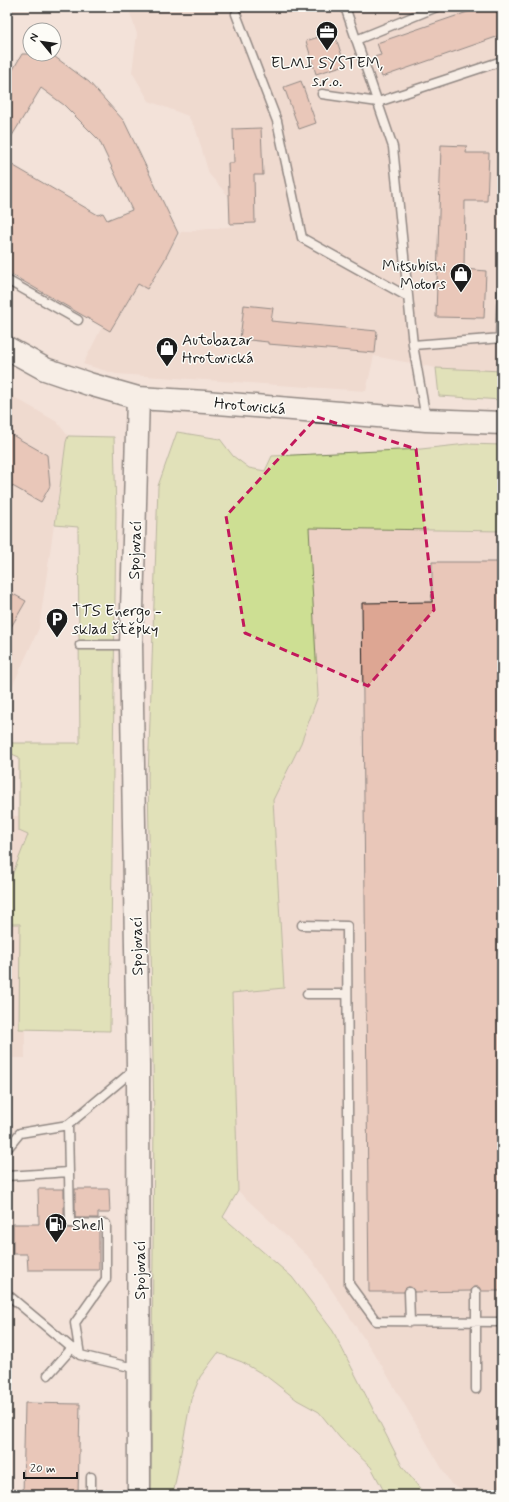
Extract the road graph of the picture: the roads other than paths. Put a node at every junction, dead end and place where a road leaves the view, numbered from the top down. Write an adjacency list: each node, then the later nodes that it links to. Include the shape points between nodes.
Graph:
1 (345, 7): 4 (lane)
2 (438, 7): 4 (lane)
3 (236, 14): 10 (lane, via 277,121 302,238)
4 (356, 40): 7 (lane)
5 (502, 61): 7 (lane)
6 (322, 94): 7 (lane)
7 (378, 102): 10 (lane, via 393,147)
8 (7, 280): 11 (lane)
9 (502, 288): 12 (lane)
10 (408, 297): 13 (lane)
11 (78, 320)
12 (501, 338): 13 (lane)
13 (413, 345): 16 (lane)
14 (7, 348): 15 (main road, Hrotovická, via 45,369)
15 (138, 398): 16 (main road, Hrotovická); 19 (main road, Spojovací)
16 (426, 420): 17 (main road, Hrotovická)
17 (502, 423)
18 (80, 645): 19 (lane)
19 (132, 645): 23 (main road, Spojovací)
20 (302, 925): 22 (lane, via 347,926)
21 (308, 994): 22 (lane)
22 (347, 994): 31 (lane, via 349,1284 376,1321)
23 (138, 1066): 24 (lane); 36 (main road, Spojovací)
24 (68, 1125): 25 (lane, via 20,1133); 26 (lane)
25 (7, 1149)
26 (69, 1172): 27 (lane); 35 (lane, via 70,1224 106,1224 106,1279 75,1323)
27 (7, 1176)
28 (409, 1292): 31 (lane)
29 (476, 1292): 32 (lane)
30 (7, 1294): 34 (lane)
31 (410, 1322): 32 (lane)
32 (477, 1322): 33 (lane); 38 (lane)
33 (502, 1322)
34 (72, 1348): 35 (lane); 37 (lane)
35 (80, 1355): 36 (lane)
36 (139, 1370): 41 (main road, Spojovací)
37 (48, 1375)
38 (476, 1389)
39 (91, 1477): 40 (lane)
40 (91, 1495)
41 (139, 1495)

